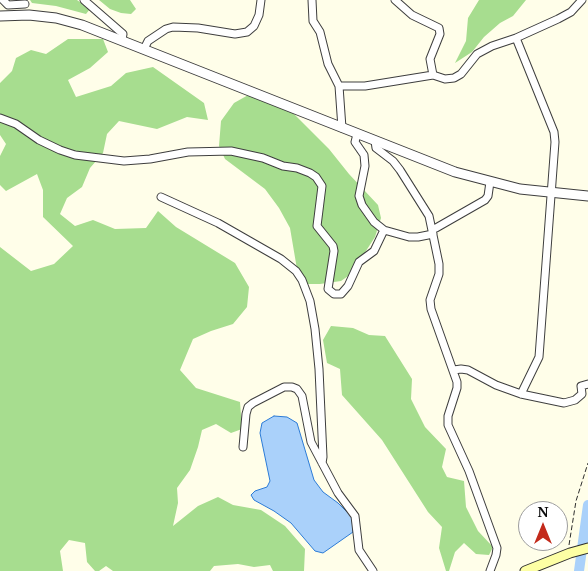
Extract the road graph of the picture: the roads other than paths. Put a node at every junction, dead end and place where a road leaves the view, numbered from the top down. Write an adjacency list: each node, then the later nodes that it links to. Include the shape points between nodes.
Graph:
1 (3, 0): 7 (street, via 8,5)
2 (84, 0): 10 (street, via 123,34)
3 (261, 0): 11 (street, via 259,15 247,32 235,34 173,27 148,41)
4 (312, 0): 13 (street, via 313,21)
5 (395, 0): 12 (street, via 412,14 439,28 440,34 430,59)
6 (582, 0): 9 (street, via 571,12)
7 (24, 4)
8 (0, 16): 10 (street, via 56,18)
9 (516, 38): 12 (street, via 477,54 454,78); 19 (street, via 554,132)
10 (122, 40): 11 (street)
11 (144, 49): 15 (street)
12 (433, 75): 13 (street, via 365,86)
13 (339, 86): 15 (street)
14 (0, 118): 22 (street, via 75,155 124,161 188,152 231,151 297,168 316,177 322,186 317,226 334,251 328,289 334,294 341,294 348,286 360,262 374,251)
15 (342, 128): 16 (street)
16 (357, 134): 17 (street); 22 (street, via 355,142 364,155 366,166 359,196 374,222)
17 (375, 141): 18 (street); 23 (street, via 376,148 393,160 425,208)
18 (490, 182): 19 (street); 23 (street, via 485,200)
19 (552, 193): 20 (street); 26 (street, via 539,357)
20 (588, 196)
21 (161, 197): 28 (street, via 218,223 280,259 302,280 315,329)
22 (384, 230): 23 (street, via 418,237)
23 (432, 232): 24 (street, via 439,274 430,309)
24 (454, 370): 26 (street, via 468,370); 31 (street, via 457,388 448,425 497,548)
25 (588, 384): 26 (street, via 581,386 582,394 575,400 564,403)
26 (521, 394)
27 (243, 447): 28 (street, via 248,408 284,387 292,387 298,389 302,396 311,442)
28 (322, 463): 30 (street, via 355,516 359,550)
29 (588, 548): 32 (main road)
30 (373, 571)
31 (490, 571)
32 (525, 571)

